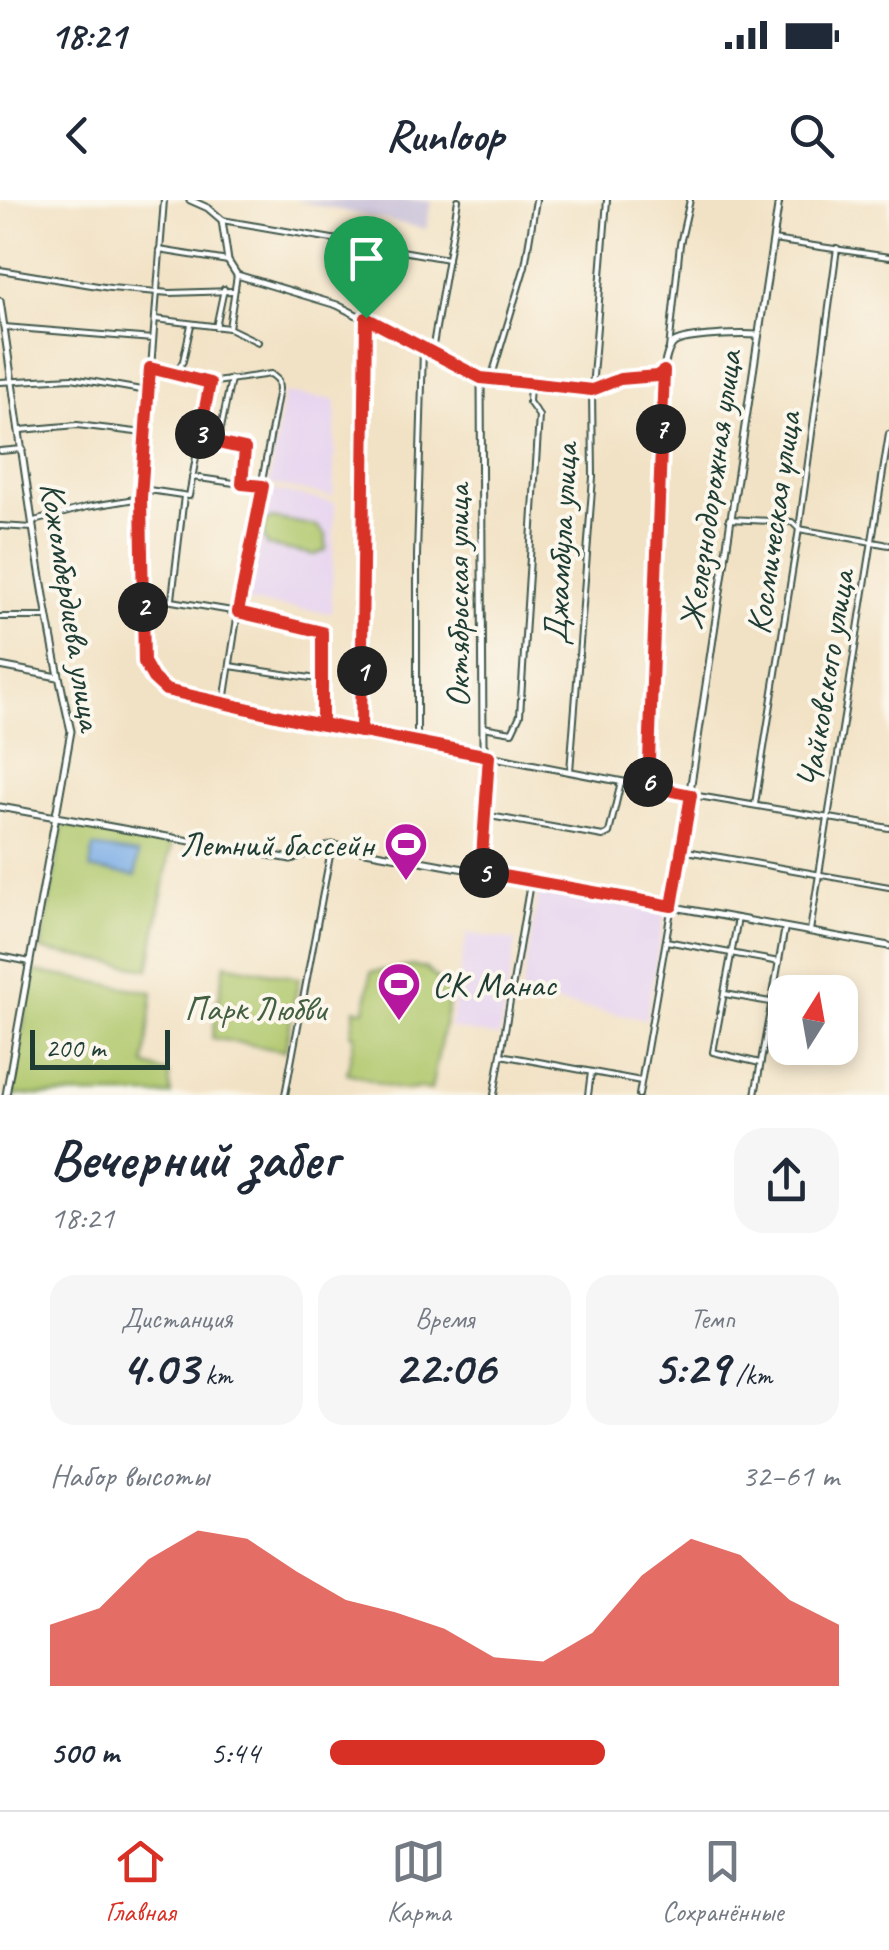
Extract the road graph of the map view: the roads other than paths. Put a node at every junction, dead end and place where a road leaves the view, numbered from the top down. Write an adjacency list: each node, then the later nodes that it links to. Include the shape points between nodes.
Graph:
1 (164, 200): 11 (street)
2 (190, 200): 8 (street)
3 (458, 200): 13 (street)
4 (536, 200): 39 (street, via 525,266)
5 (607, 200): 44 (street, Джамбула улица)
6 (690, 200): 32 (street)
7 (780, 200): 9 (street, Железнодорожная улица)
8 (222, 220): 13 (street); 14 (street)
9 (773, 240): 10 (street); 28 (street, Железнодорожная улица)
10 (837, 248): 12 (street); 62 (street, Космическая улица)
11 (159, 250): 14 (street); 19 (street)
12 (889, 258)
13 (448, 259): 33 (street)
14 (228, 261): 16 (street)
15 (0, 270): 19 (street)
16 (237, 275): 18 (street); 22 (street)
17 (224, 289): 18 (street); 19 (street); 26 (street)
18 (233, 291): 27 (street)
19 (157, 292): 23 (street)
20 (0, 301): 21 (street, Кожомбердиева улица)
21 (1, 318): 25 (street, Кожомбердиева улица)
22 (366, 318): 31 (street); 77 (street)
23 (155, 319): 24 (street); 29 (street)
24 (191, 325): 26 (street); 36 (street)
25 (4, 327): 29 (street); 40 (street, Кожомбердиева улица)
26 (216, 327): 27 (street)
27 (230, 328): 30 (street)
28 (758, 336): 32 (street, via 733,332); 59 (street, Железнодорожная улица)
29 (153, 339): 34 (street)
30 (258, 342)
31 (423, 349): 33 (street); 78 (street)
32 (669, 349): 35 (street)
33 (432, 351): 38 (street)
34 (150, 368): 36 (street); 45 (street)
35 (664, 371): 44 (street); 82 (street)
36 (175, 375): 42 (street)
37 (231, 378): 42 (street); 50 (street); 55 (street, via 271,374 278,380)
38 (481, 378): 39 (street); 76 (street, Октябрьская улица)
39 (491, 380): 43 (street)
40 (13, 381): 41 (street); 45 (street, via 72,378); 46 (street, Кожомбердиева улица)
41 (0, 382)
42 (210, 383): 49 (street)
43 (530, 384): 44 (street); 76 (street, via 529,402 539,416 520,715 512,732)
44 (592, 390): 80 (street, Джамбула улица, via 593,477)
45 (147, 391): 47 (street)
46 (21, 430): 47 (street, via 77,426); 51 (street, Кожомбердиева улица)
47 (144, 433): 56 (street)
48 (889, 434): 63 (street, Чайковского улица)
49 (199, 439): 50 (street); 53 (street)
50 (218, 443): 54 (street, via 245,449)
51 (24, 449): 52 (street); 60 (street, Кожомбердиева улица)
52 (0, 451)
53 (192, 477): 54 (street); 57 (street)
54 (242, 484): 55 (street)
55 (263, 486): 67 (street)
56 (142, 489): 57 (street); 58 (street)
57 (184, 496): 66 (street)
58 (141, 498): 60 (street); 65 (street)
59 (730, 519): 62 (street, via 772,519); 83 (street, Железнодорожная улица)
60 (32, 525): 61 (street); 68 (street, Кожомбердиева улица)
61 (0, 526)
62 (799, 529): 63 (street); 84 (street, Космическая улица)
63 (873, 541): 64 (street); 87 (street, Чайковского улица)
64 (889, 544)
65 (142, 596): 66 (street); 74 (street, via 144,662 153,678 166,690)
66 (172, 599): 67 (street)
67 (238, 612): 71 (street); 73 (street, via 321,630)
68 (48, 616): 69 (street); 72 (street, Кожомбердиева улица)
69 (0, 617)
70 (0, 666): 72 (street)
71 (230, 666): 73 (street); 74 (street)
72 (58, 676): 88 (street, Кожомбердиева улица, via 72,732)
73 (324, 680): 75 (street)
74 (224, 703): 75 (street)
75 (322, 724): 77 (street)
76 (483, 727): 79 (street, Октябрьская улица)
77 (361, 732): 78 (street)
78 (418, 742): 79 (street)
79 (489, 756): 80 (street); 86 (street, Октябрьская улица)
80 (570, 772): 81 (street)
81 (621, 782): 82 (street); 86 (street, via 603,836)
82 (648, 786): 83 (street)
83 (691, 795): 84 (street); 91 (street, Железнодорожная улица)
84 (755, 804): 87 (street)
85 (0, 807): 88 (street)
86 (484, 815): 92 (street, Октябрьская улица)
87 (827, 816): 89 (street); 93 (street, Чайковского улица)
88 (58, 817): 90 (street, via 291,860); 104 (street, Кожомбердиева улица)
89 (889, 828)
90 (332, 845): 92 (street); 115 (street)
91 (682, 850): 93 (street); 96 (street, Железнодорожная улица)
92 (481, 872): 94 (street)
93 (820, 874): 95 (street); 99 (street, Чайковского улица)
94 (530, 881): 96 (street); 110 (street)
95 (889, 887)
96 (672, 906): 97 (street); 100 (street)
97 (738, 918): 98 (street); 102 (street)
98 (785, 928): 99 (street); 105 (street)
99 (810, 932): 101 (street)
100 (666, 942): 102 (street); 113 (street)
101 (889, 946)
102 (732, 954): 105 (street); 107 (street)
103 (0, 956): 104 (street)
104 (31, 962): 114 (street, Кожомбердиева улица)
105 (779, 962): 106 (street)
106 (777, 975)
107 (725, 994): 108 (street); 111 (street, via 714,1054)
108 (768, 1001)
109 (768, 1022): 111 (street)
110 (500, 1055): 112 (street); 116 (street)
111 (760, 1063): 119 (street)
112 (592, 1072): 113 (street); 117 (street)
113 (641, 1081): 118 (street)
114 (6, 1095)
115 (285, 1095)
116 (494, 1095)
117 (588, 1095)
118 (639, 1095)
119 (755, 1095)

